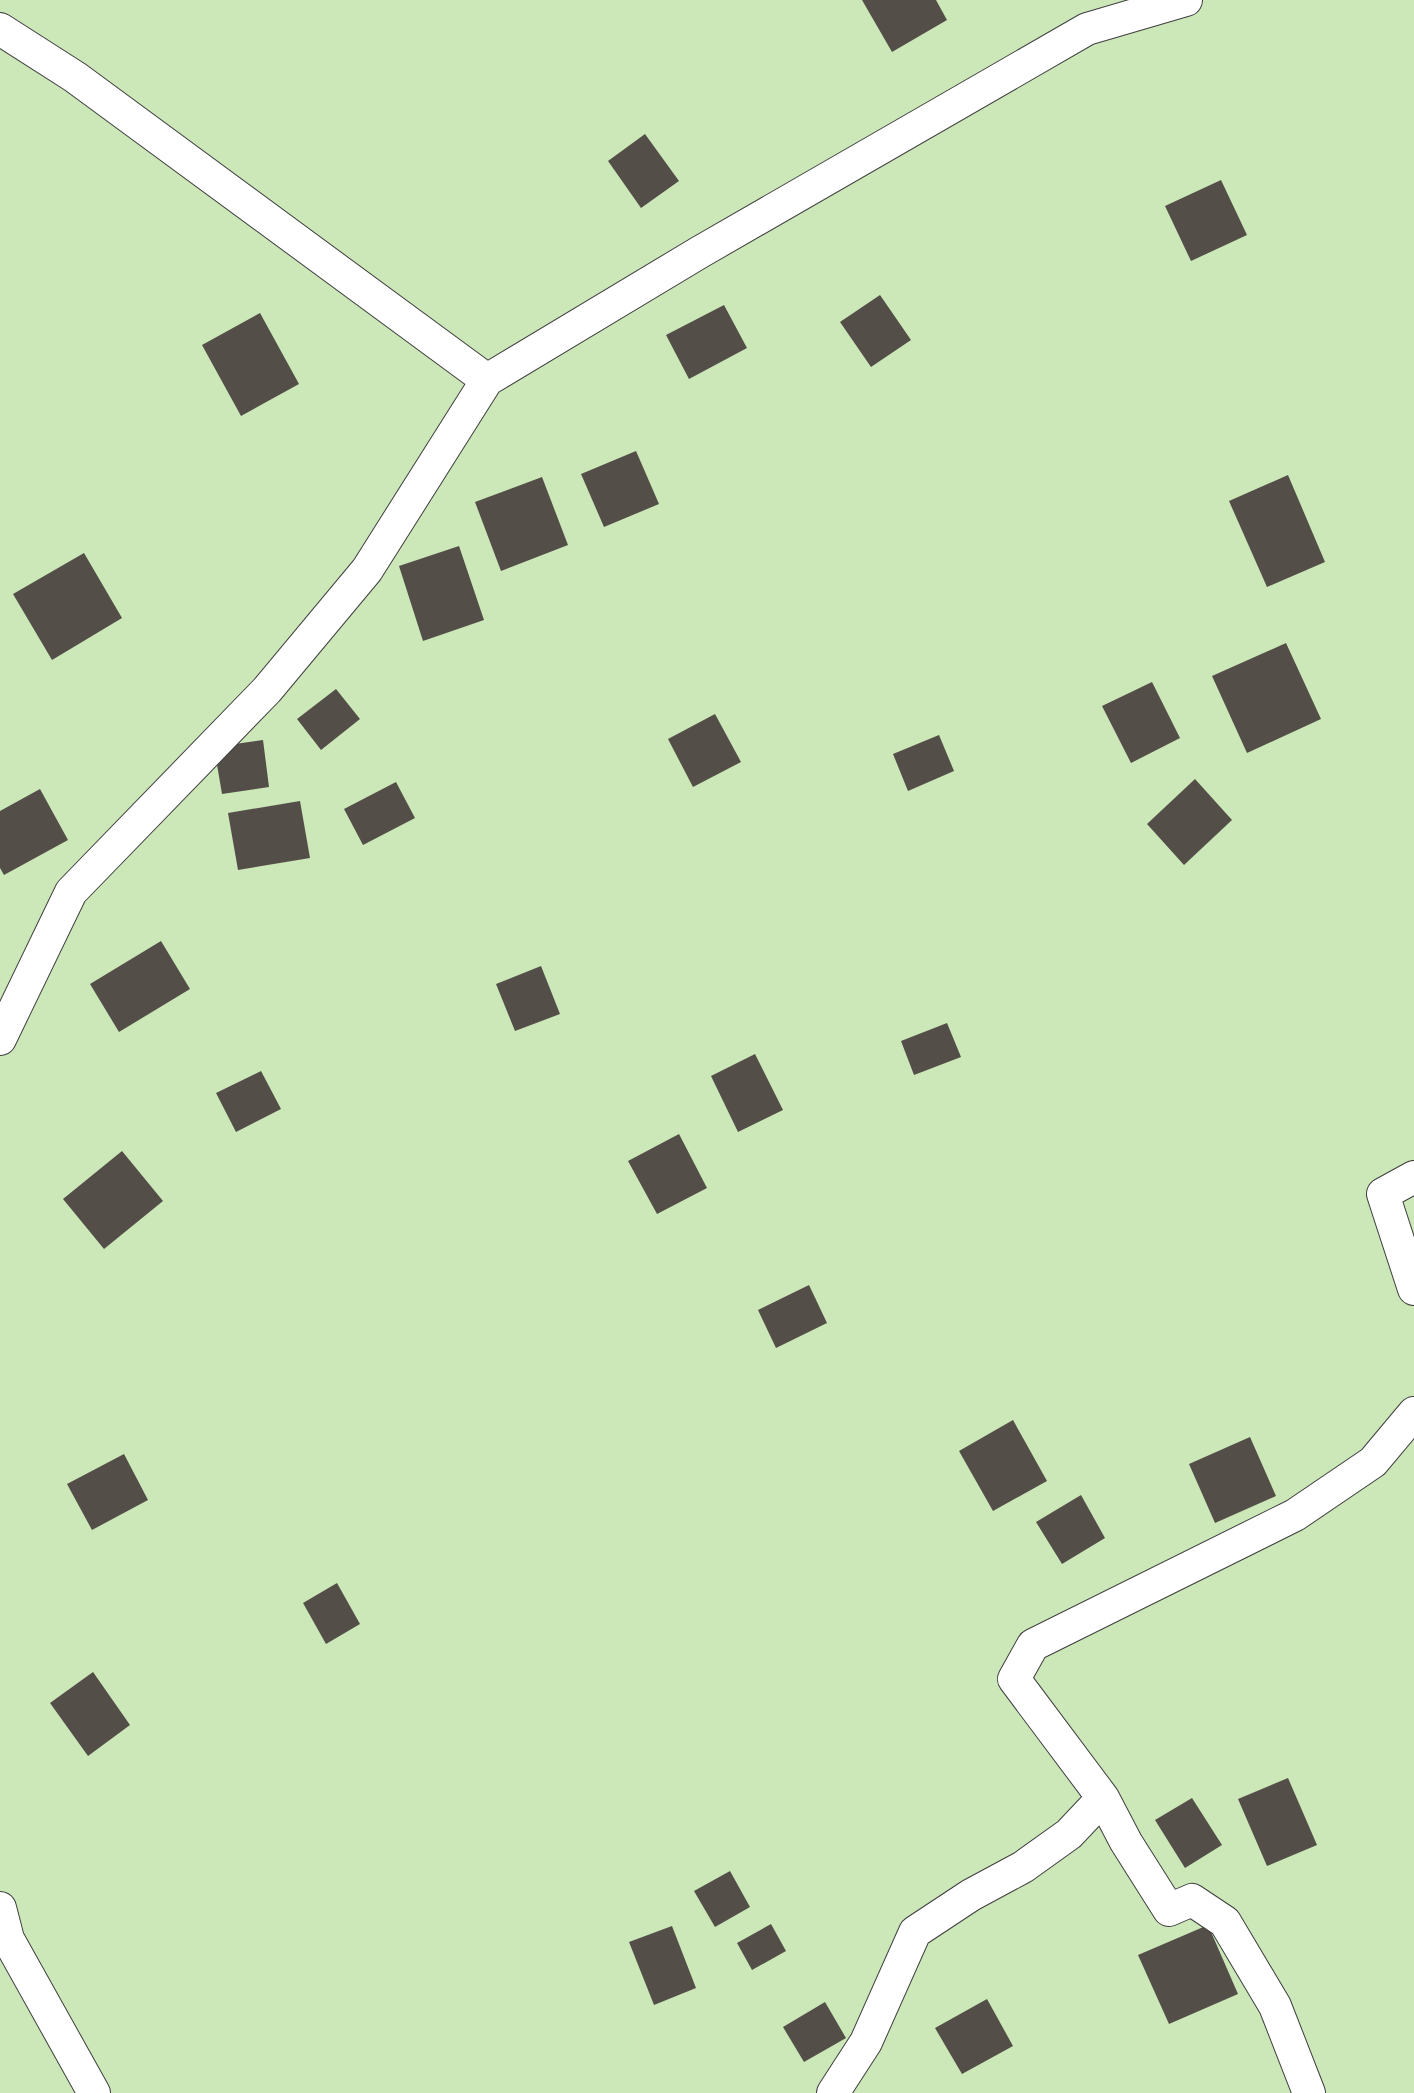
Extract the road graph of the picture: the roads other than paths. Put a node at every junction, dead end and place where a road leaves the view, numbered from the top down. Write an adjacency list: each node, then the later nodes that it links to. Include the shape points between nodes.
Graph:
1 (1186, 0): 3 (street, via 1087,29)
2 (0, 29): 3 (street, via 75,77)
3 (487, 380): 4 (street, via 367,570 267,690 71,892)
4 (0, 1039)
5 (1414, 1177): 6 (street, via 1383,1194)
6 (1414, 1289)
7 (1414, 1413): 8 (street, via 1373,1462 1295,1515 1033,1645 1014,1679)
8 (1103, 1798): 11 (street, via 1069,1834 1023,1867 915,1932 866,2042); 12 (street, via 1169,1910 1192,1900 1225,1922 1275,2006)
9 (0, 1908): 10 (street, via 8,1939)
10 (94, 2093)
11 (833, 2093)
12 (1309, 2093)

